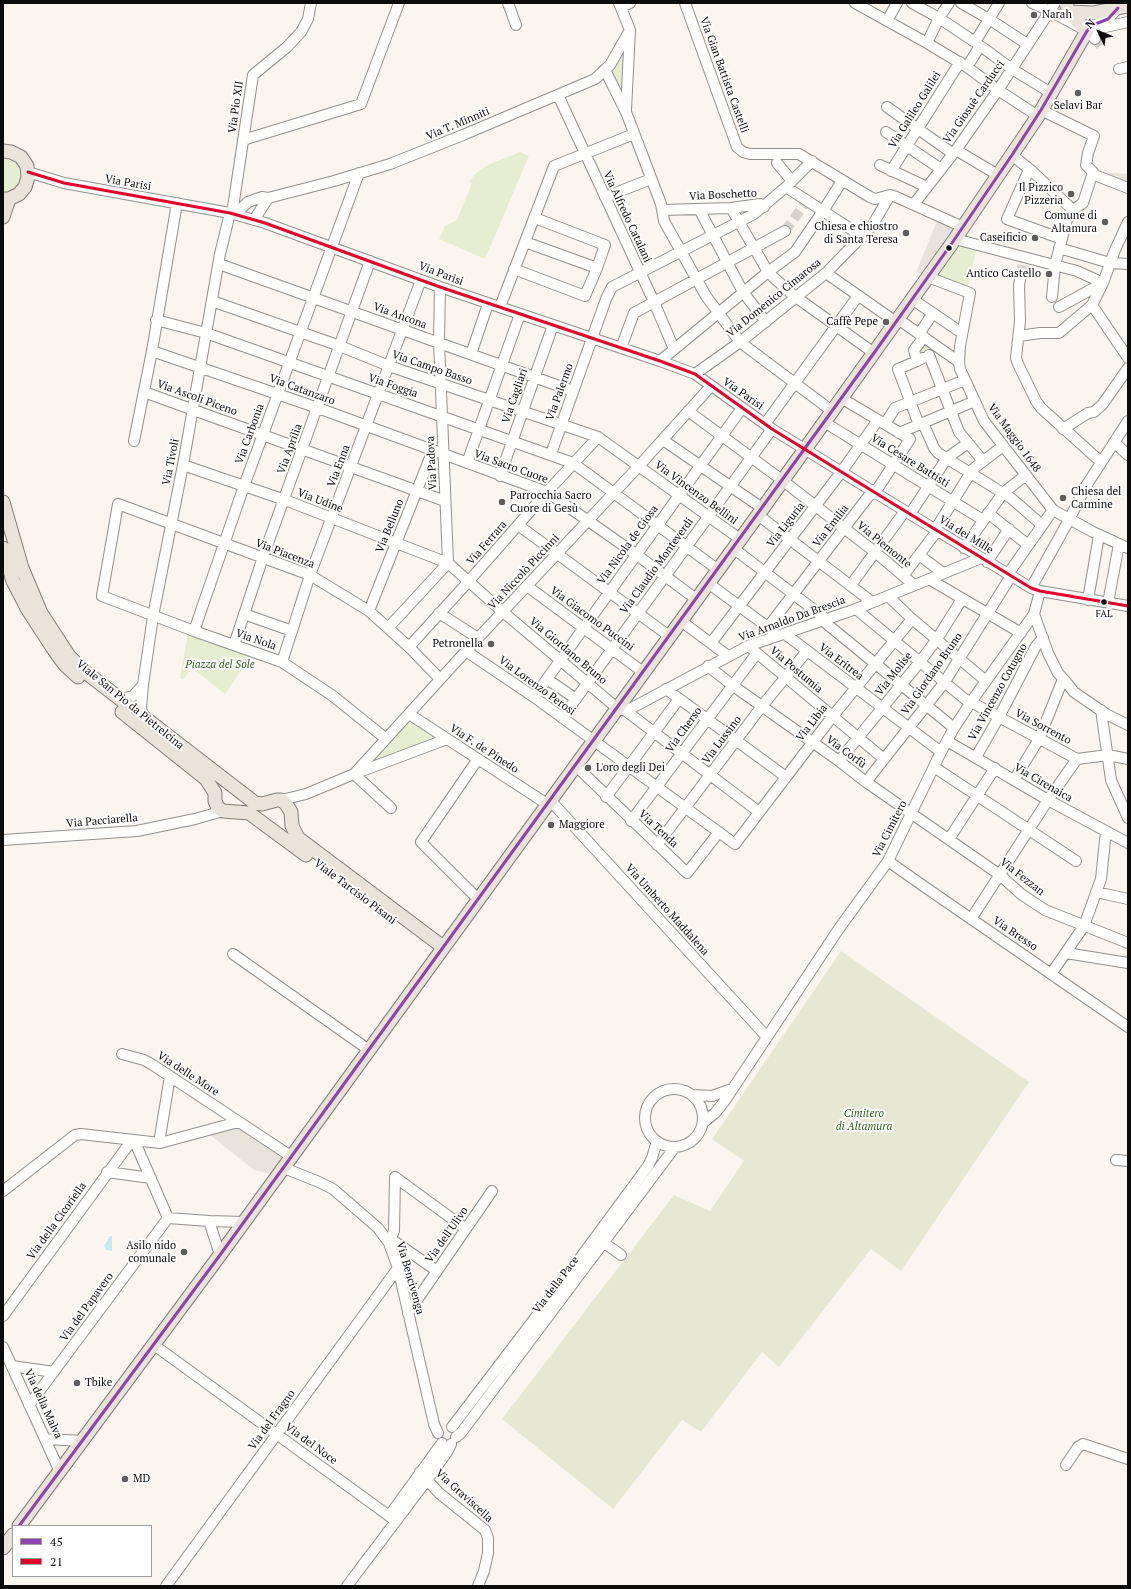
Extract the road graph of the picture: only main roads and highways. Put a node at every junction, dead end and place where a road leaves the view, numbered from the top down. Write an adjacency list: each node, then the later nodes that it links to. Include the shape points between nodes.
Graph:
1 (1068, 7): 2 (main road, via 1093,13); 13 (main road, via 1091,35 1040,113 955,239 643,672 621,710 575,765)
2 (1117, 7)
3 (3, 151): 4 (main road, via 21,157 28,172 28,182 22,191)
4 (6, 199): 5 (main road)
5 (3, 217)
6 (3, 502): 8 (main road, Viale San Pio da Pietrelcina, via 22,568 41,613 70,656 84,671)
7 (3, 548): 10 (main road, Viale San Pio da Pietrelcina, via 13,581 28,610 65,665 206,779)
8 (230, 784): 9 (main road, Viale San Pio da Pietrelcina, via 255,803); 10 (main road, via 221,787)
9 (282, 800): 11 (main road, Viale Tarcisio Pisani, via 289,808)
10 (218, 802): 12 (main road, Viale Tarcisio Pisani, via 249,813)
11 (291, 816): 12 (main road, via 283,828); 13 (main road, Viale Tarcisio Pisani, via 298,838)
12 (271, 829): 13 (main road, Viale Tarcisio Pisani)
13 (441, 951): 14 (main road, via 220,1256)
14 (20, 1525)

